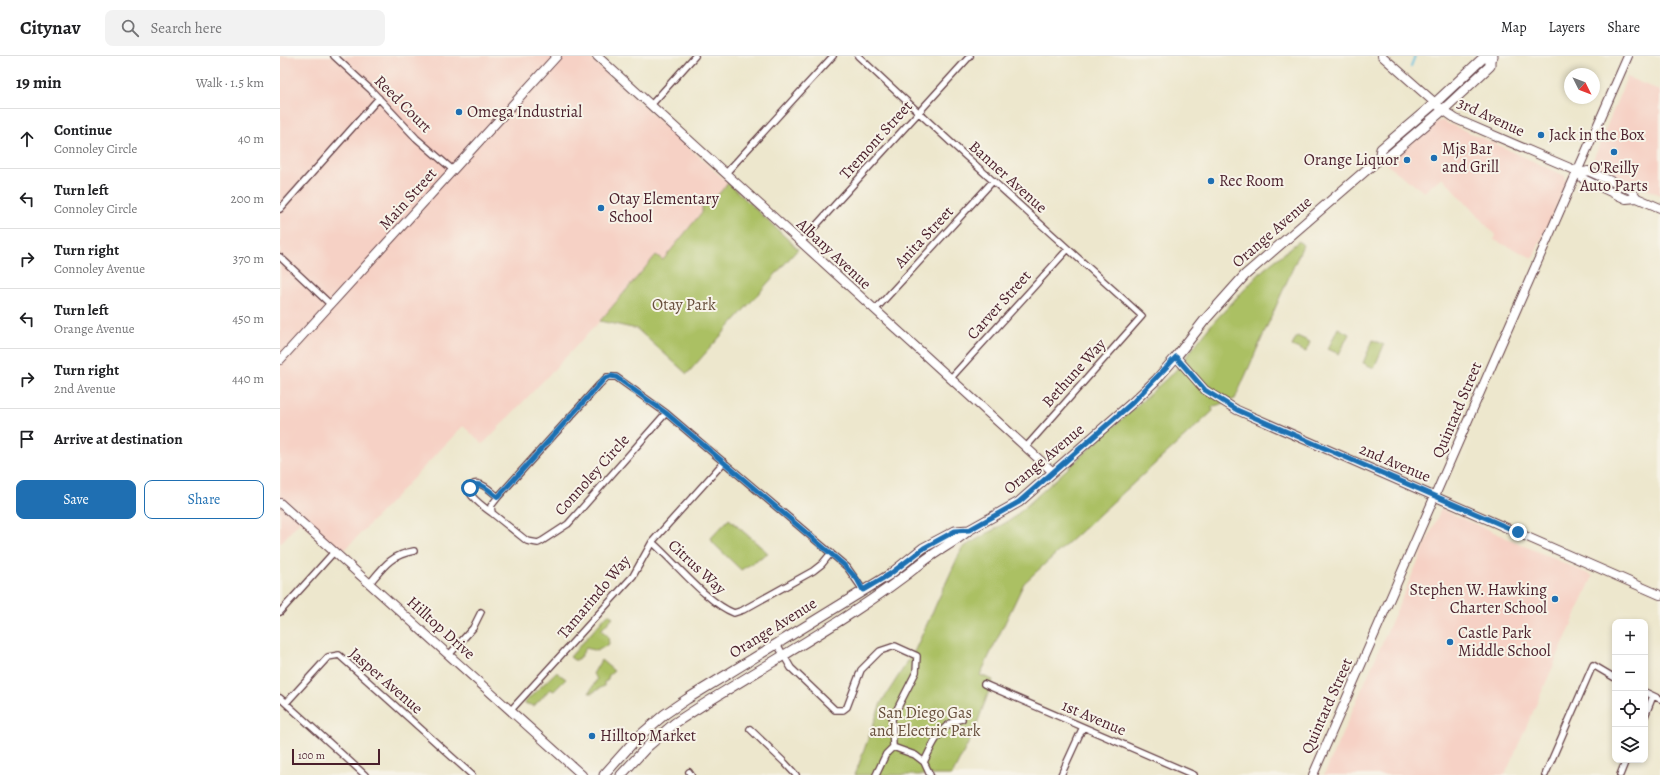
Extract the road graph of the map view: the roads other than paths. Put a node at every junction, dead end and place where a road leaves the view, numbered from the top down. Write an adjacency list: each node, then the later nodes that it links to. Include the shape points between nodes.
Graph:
1 (334, 56): 11 (street, Reed Court)
2 (557, 56): 17 (street, Main Street)
3 (597, 56): 13 (street, Albany Avenue)
4 (696, 56): 13 (street)
5 (832, 56): 19 (street)
6 (858, 56): 15 (street, Banner Avenue)
7 (970, 56): 15 (street, Tremont Street)
8 (1382, 56): 12 (street, 3rd Avenue)
9 (1628, 56): 18 (street, Quintard Street)
10 (1492, 57): 12 (main road, Orange Avenue, via 1483,58); 14 (main road, Orange Avenue, via 1490,66)
11 (379, 98): 17 (street, Reed Court, via 416,138); 22 (street)
12 (1435, 103): 14 (street, 3rd Avenue); 16 (main road, Orange Avenue, via 1381,149)
13 (651, 106): 19 (street, Albany Avenue)
14 (1443, 110): 16 (main road, Orange Avenue, via 1388,157); 18 (street, 3rd Avenue, via 1456,119)
15 (919, 113): 20 (street, Banner Avenue); 23 (street, Tremont Street)
16 (1379, 159): 29 (main road, Orange Avenue, via 1245,275)
17 (453, 170): 26 (street, Main Street)
18 (1578, 172): 21 (street, 3rd Avenue, via 1588,171 1620,185 1631,190 1637,198); 36 (street, Quintard Street)
19 (726, 173): 23 (street, Albany Avenue)
20 (993, 181): 24 (street, Banner Avenue); 27 (street, Anita Street)
21 (1660, 208)
22 (280, 209)
23 (801, 242): 27 (street, Albany Avenue)
24 (1068, 249): 28 (street, Banner Avenue); 31 (street, Carver Street)
25 (280, 257): 26 (street)
26 (330, 304): 30 (street, Main Street)
27 (875, 310): 31 (street, Albany Avenue)
28 (1142, 316): 33 (street, Bethune Way)
29 (1176, 357): 35 (main road, Orange Avenue, via 1132,403); 36 (street, 2nd Avenue, via 1205,390 1237,410)
30 (280, 360)
31 (950, 379): 33 (street, Albany Avenue)
32 (666, 413): 34 (street); 37 (street, via 621,380 611,376 605,378); 39 (street, Connoley Circle, via 568,524 542,541 528,542)
33 (1026, 447): 35 (street, Albany Avenue)
34 (724, 462): 41 (street, Tamarindo Way); 44 (street)
35 (1053, 472): 40 (main road, Orange Avenue, via 1019,502)
36 (1435, 496): 47 (street, 2nd Avenue); 81 (street, Quintard Street)
37 (498, 497): 39 (street, via 491,506); 39 (street, Connoley Circle, via 479,484 470,488 472,496)
38 (280, 503): 43 (street, Hilltop Drive)
39 (492, 513)
40 (969, 530): 46 (main road, Orange Avenue, via 955,531 924,548 890,574); 48 (main road)
41 (652, 542): 44 (street, Citrus Way, via 708,596 725,610 734,613 813,571); 62 (street, Tamarindo Way, via 633,576)
42 (414, 551): 45 (street, via 401,553 391,559)
43 (334, 552): 45 (street, Hilltop Drive); 49 (street)
44 (831, 553): 46 (street, via 847,567)
45 (370, 583): 52 (street, Hilltop Drive)
46 (863, 590): 48 (main road); 51 (main road, Orange Avenue)
47 (1660, 595)
48 (870, 601): 53 (main road)
49 (280, 612)
50 (481, 612): 52 (street, via 473,628)
51 (777, 644): 53 (street); 73 (main road, Orange Avenue, via 665,714 637,738)
52 (450, 655): 62 (street, Hilltop Drive)
53 (783, 655): 66 (street, via 791,668 835,710 847,707 861,670 880,651 895,646 917,656 914,678 892,719); 74 (main road, via 675,723 647,747)
54 (1612, 677): 82 (street, via 1593,665)
55 (984, 684): 64 (street, 1st Avenue)
56 (1648, 694): 57 (street)
57 (1653, 696): 59 (street); 61 (street)
58 (280, 698): 60 (street)
59 (1660, 699)
60 (286, 703): 70 (street); 71 (street, Jasper Avenue, via 328,657 341,656)
61 (1648, 708)
62 (511, 710): 72 (street, Hilltop Drive)
63 (962, 718): 67 (street, via 954,719 940,733)
64 (1083, 727): 69 (street, 1st Avenue); 78 (street)
65 (750, 729): 75 (street)
66 (893, 747): 67 (street, via 915,755); 76 (street, via 886,754)
67 (924, 762): 77 (street)
68 (1625, 763): 83 (street)
69 (1182, 769): 79 (street); 80 (street, 1st Avenue)
70 (365, 775)
71 (472, 775)
72 (582, 775)
73 (604, 775)
74 (621, 775)
75 (796, 775)
76 (876, 775)
77 (930, 775)
78 (1061, 775)
79 (1179, 775)
80 (1194, 775)
81 (1313, 775)
82 (1545, 775)
83 (1620, 775)

